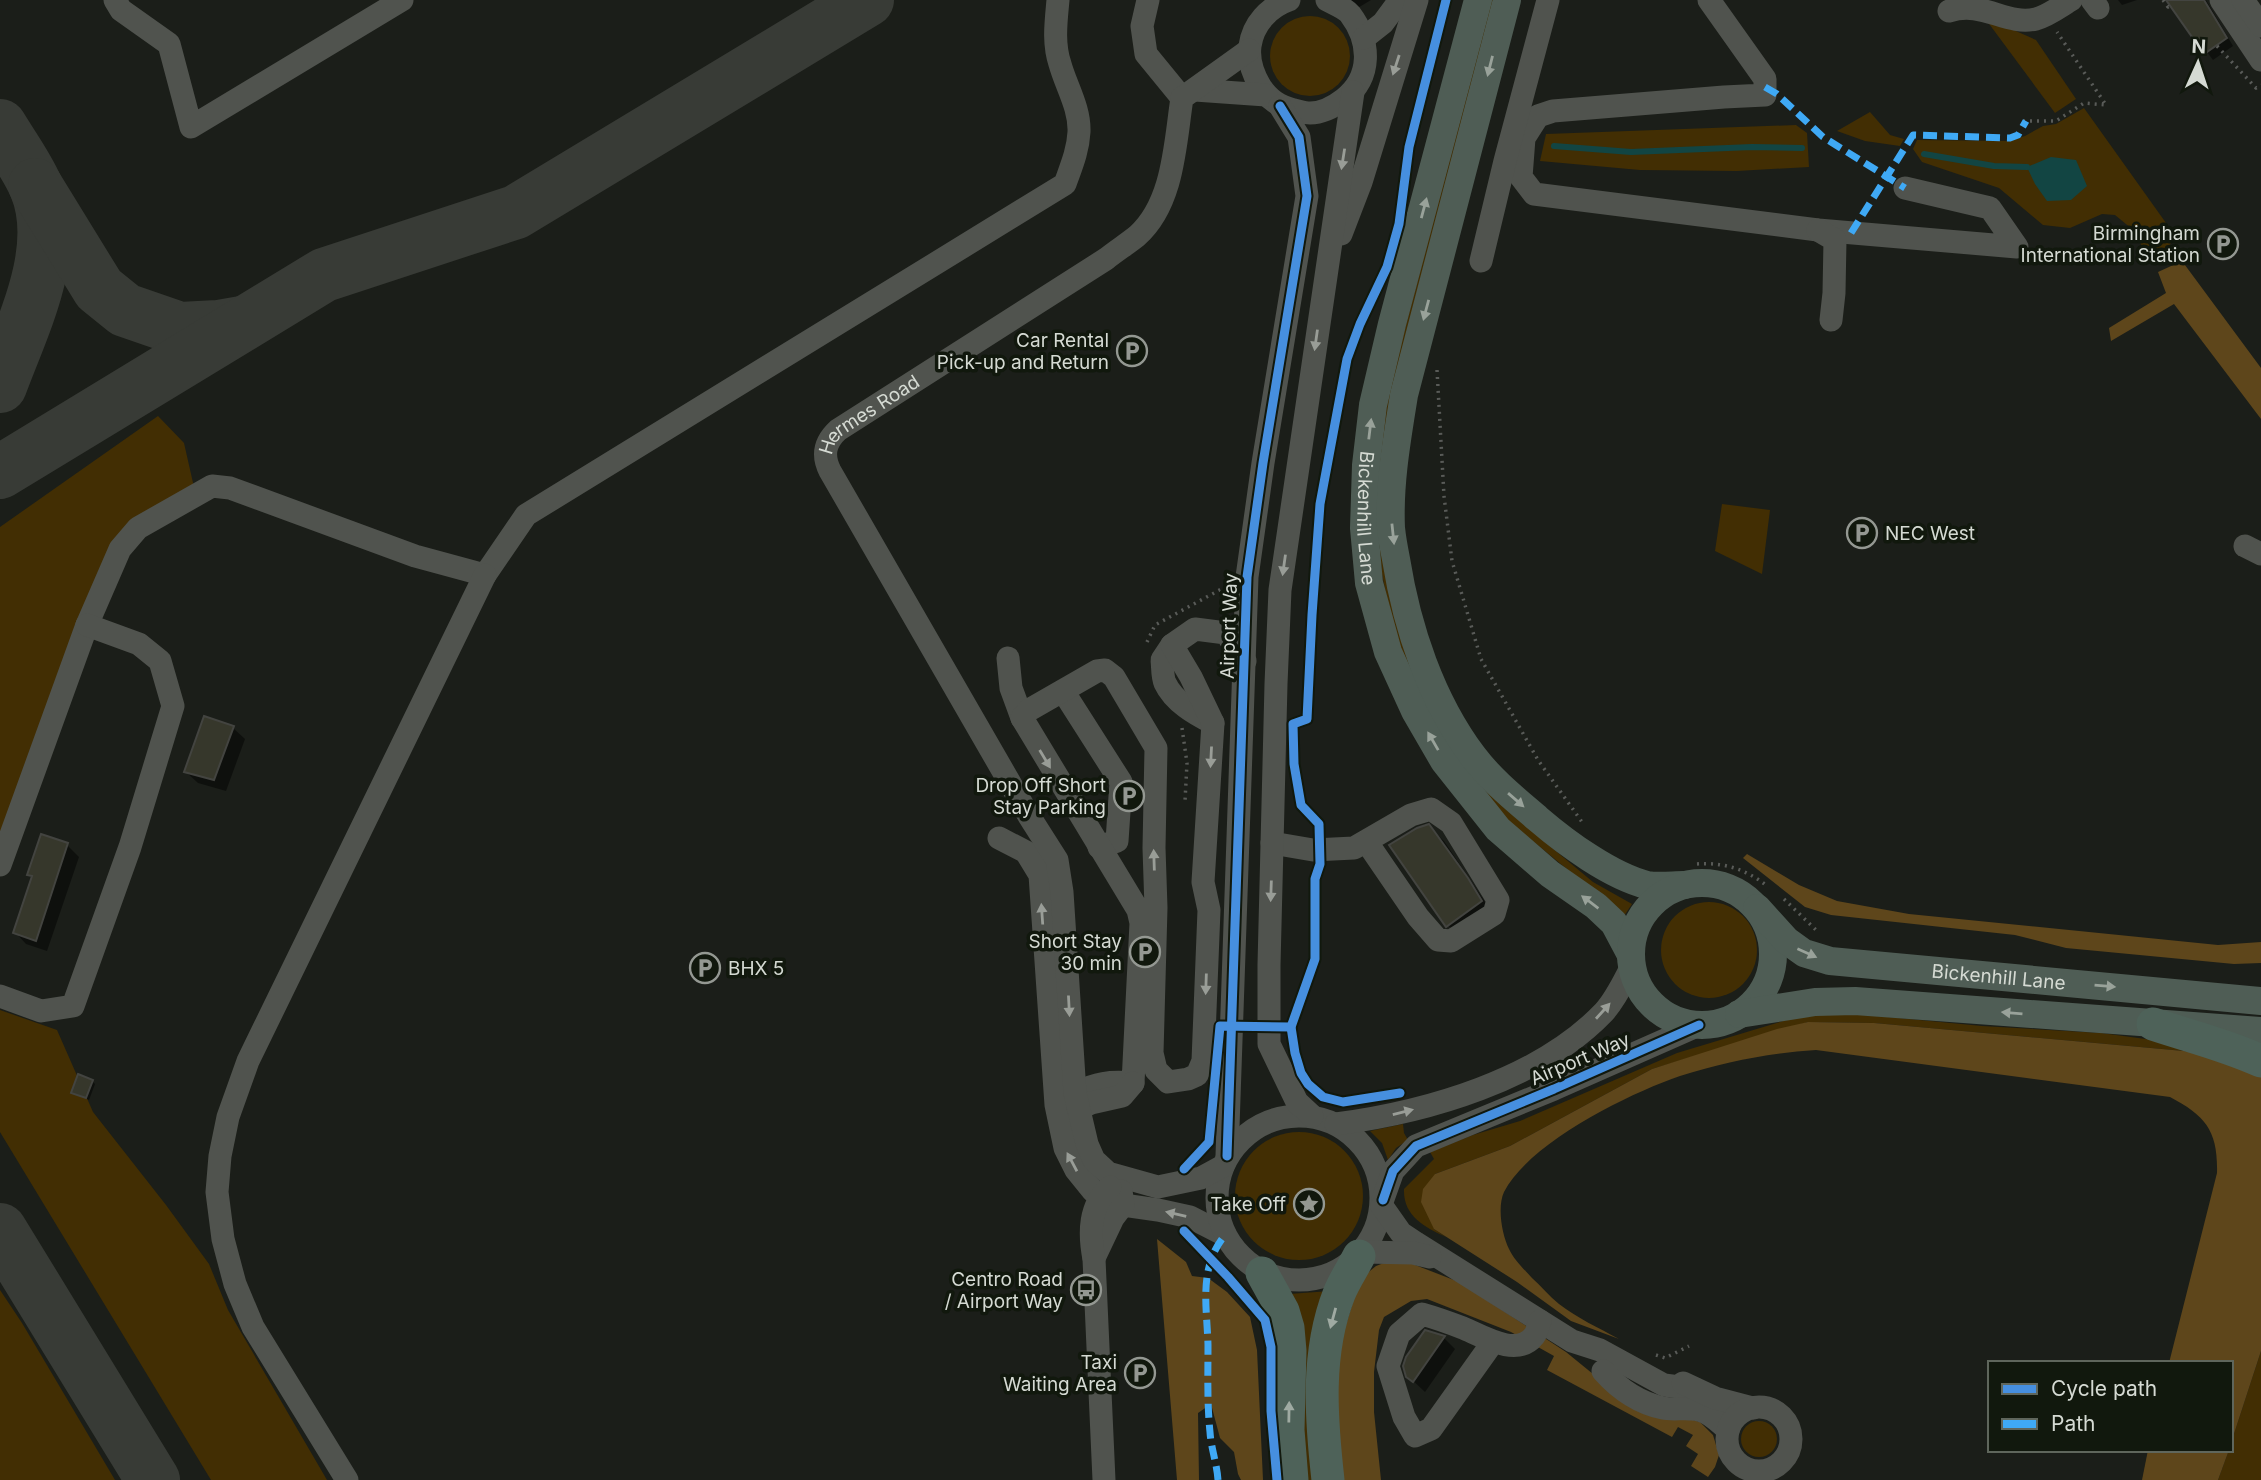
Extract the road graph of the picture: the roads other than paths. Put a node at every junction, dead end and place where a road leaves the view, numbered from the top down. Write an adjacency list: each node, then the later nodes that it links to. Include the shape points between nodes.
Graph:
1 (116, 0): 2 (street, via 121,10 169,44 191,127)
2 (402, 0)
3 (1058, 0): 30 (street, via 1055,32 1059,63 1079,130 1065,184 526,515)
4 (1148, 0): 23 (street, via 1142,26 1146,54)
5 (1289, 0): 16 (street)
6 (1327, 0): 19 (street, via 1348,12)
7 (1400, 0): 19 (street)
8 (1417, 0): 28 (street, one-way to 28, via 1361,183)
9 (1478, 0): 44 (main road, Bickenhill Lane, one-way to 9, via 1614,923 1498,829 1444,761 1388,652 1369,583 1364,528 1373,405)
10 (1507, 0): 41 (main road, Bickenhill Lane, one-way to 41, via 1404,395 1391,529 1400,582 1411,628 1446,711 1474,758 1509,794 1576,849 1622,875 1648,885)
11 (1548, 0): 27 (street)
12 (1709, 0): 26 (street, via 1765,79 1765,95 1553,111 1538,116 1524,138 1521,177 1534,194)
13 (2071, 0): 17 (street, via 2036,19 2020,19 1969,3)
14 (2221, 0): 21 (street)
15 (2243, 0): 18 (street)
16 (1260, 10): 20 (street)
17 (1949, 11)
18 (2261, 26)
19 (1364, 38): 22 (street, via 1366,60)
20 (1249, 50): 23 (street); 24 (street, Airport Way, via 1252,72)
21 (2261, 60)
22 (1353, 92): 24 (street, via 1334,107 1310,113); 28 (street, one-way to 28)
23 (1189, 94): 24 (street); 54 (street, Hermes Road, one-way to 54, via 1167,188 1139,235 838,430 825,452 830,471 1057,860)
24 (1273, 101): 33 (street, Airport Way, via 1298,137 1307,196 1247,577)
25 (1905, 188): 26 (street, via 1990,208 2017,247)
26 (1818, 230): 29 (street, via 1835,240)
27 (1482, 261)
28 (1325, 273): 38 (street, one-way to 38, via 1280,590)
29 (1831, 320)
30 (485, 575): 31 (street, via 415,556 230,488 212,486 138,528 120,549); 73 (street, via 248,1060 220,1156 217,1192 235,1284 253,1327)
31 (87, 625): 40 (street); 45 (street, via 139,644 160,660 173,706 130,847 73,1006 41,1011)
32 (1008, 658): 35 (street, via 1011,688)
33 (1245, 661): 52 (street, one-way to 52, via 1226,633 1195,629 1172,645 1213,723 1203,882 1209,910 1203,1061 1196,1075); 57 (street, Airport Way)
34 (1063, 691): 35 (street); 39 (street, via 1121,782 1117,841); 43 (street, one-way to 34, via 1154,848 1156,748 1114,677 1105,670)
35 (1022, 718): 39 (street, one-way to 39)
36 (999, 838): 59 (street, one-way to 36, via 1076,1170 1065,1148 1055,1105 1040,875 1026,852)
37 (1366, 841): 37 (street, via 1431,809 1451,823 1497,900 1494,914 1451,941 1438,940); 38 (street, via 1354,848 1313,850)
38 (1272, 843): 55 (street, one-way to 55, via 1269,1044 1297,1102)
39 (1100, 847): 43 (street)
40 (0, 864)
41 (1690, 875): 42 (main road, via 1742,895); 44 (main road, via 1640,919)
42 (1756, 908): 46 (main road, Bickenhill Lane, one-way to 46, via 1804,953 1830,961); 47 (main road, via 1768,926 1772,965 1755,1002)
43 (1147, 909): 52 (street, via 1152,1053 1156,1070); 53 (street, via 1141,923)
44 (1631, 961): 49 (main road, via 1648,1000 1680,1022); 56 (street, Airport Way, one-way to 44, via 1402,1113 1480,1089 1522,1069 1567,1044 1606,1011)
45 (0, 996)
46 (2261, 1001)
47 (1740, 1014): 48 (main road, Bickenhill Lane, one-way to 47, via 1855,1001); 49 (main road, via 1720,1023)
48 (2153, 1024): 50 (main road, Bickenhill Lane); 51 (highway)
49 (1699, 1025): 60 (street, Airport Way, via 1416,1146 1393,1171)
50 (2261, 1031)
51 (2261, 1061)
52 (1168, 1082): 53 (street)
53 (1127, 1089): 54 (street, via 1115,1082 1095,1084)
54 (1078, 1107): 58 (street, via 1094,1160)
55 (1312, 1116): 56 (street); 57 (street, via 1272,1120 1247,1134)
56 (1336, 1124): 60 (street, via 1360,1141 1376,1166)
57 (1225, 1161): 58 (street, via 1201,1178 1158,1187); 62 (street, via 1216,1200)
58 (1120, 1177): 59 (street); 61 (street)
59 (1101, 1195): 61 (street); 64 (street, via 1089,1235)
60 (1382, 1203): 63 (street, via 1377,1228); 65 (street, via 1402,1233)
61 (1123, 1205): 62 (street, one-way to 61, via 1190,1217); 64 (street)
62 (1225, 1235): 66 (street, via 1239,1256)
63 (1361, 1254): 65 (street, via 1413,1253); 66 (street, via 1334,1274 1316,1280 1295,1281); 76 (highway, one-way to 76, via 1339,1293 1324,1357 1322,1422)
64 (1094, 1259): 74 (street)
65 (1443, 1260): 67 (street)
66 (1262, 1273): 75 (highway, one-way to 66, via 1289,1328)
67 (1540, 1321): 68 (street, via 1535,1336 1524,1343); 69 (street)
68 (1493, 1342): 68 (street, via 1431,1429 1415,1436 1388,1366 1399,1334 1422,1314)
69 (1602, 1361): 70 (street, via 1622,1354 1645,1362); 70 (street, via 1615,1384 1644,1402 1665,1409)
70 (1695, 1399): 71 (street); 72 (street)
71 (1753, 1408): 72 (street, via 1737,1416); 72 (street, via 1775,1412 1788,1428 1791,1438 1782,1462 1766,1471 1747,1469 1730,1455)
72 (1728, 1430)
73 (347, 1480)
74 (1104, 1480)
75 (1292, 1480)
76 (1328, 1480)

